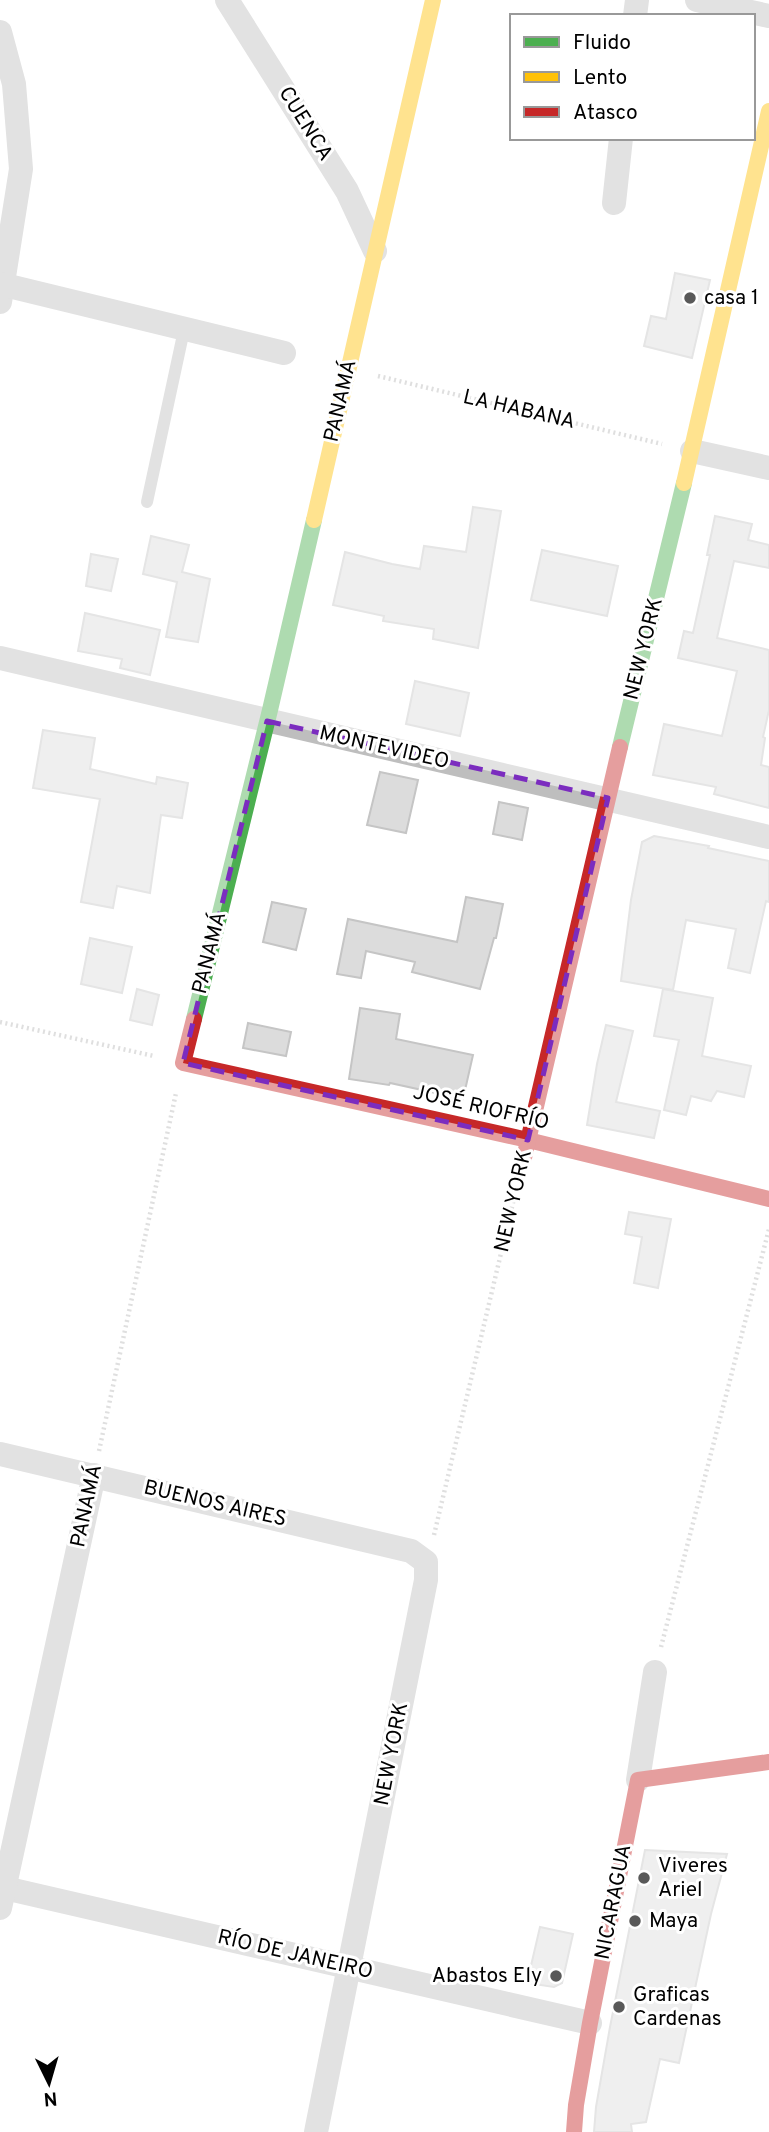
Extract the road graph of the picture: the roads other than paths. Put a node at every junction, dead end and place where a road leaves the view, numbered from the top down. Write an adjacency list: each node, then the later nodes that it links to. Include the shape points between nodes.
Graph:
1 (227, 0): 9 (street, CUENCA, via 347,191)
2 (433, 0): 9 (street, PANAMÁ)
3 (697, 0): 4 (street)
4 (769, 16)
5 (0, 32): 10 (street, via 14,84 21,169)
6 (769, 111): 13 (street, NEW YORK)
7 (621, 140): 8 (street)
8 (614, 203)
9 (375, 251): 17 (street, PANAMÁ)
10 (1, 291): 11 (street)
11 (184, 330): 12 (street); 15 (lane)
12 (284, 353)
13 (681, 449): 14 (street); 18 (street, NEW YORK)
14 (769, 468)
15 (147, 502)
16 (0, 658): 17 (street, MONTEVIDEO)
17 (267, 721): 18 (street, MONTEVIDEO); 20 (street, PANAMÁ)
18 (608, 798): 19 (street, MONTEVIDEO); 21 (street, NEW YORK)
19 (769, 837)
20 (183, 1063): 21 (street, JOSÉ RIOFRÍO)
21 (528, 1140): 22 (street, NEW YORK); 23 (street, JOSÉ RIOFRÍO)
22 (524, 1158)
23 (769, 1199)
24 (0, 1454): 25 (street, BUENOS AIRES)
25 (94, 1475): 26 (street, BUENOS AIRES, via 411,1551); 30 (street, PANAMÁ)
26 (426, 1562): 31 (street, NEW YORK)
27 (657, 1661): 29 (street, NICARAGUA)
28 (769, 1762): 29 (street)
29 (638, 1780): 32 (street, NICARAGUA)
30 (1, 1895): 31 (street, RÍO DE JANEIRO)
31 (349, 1968): 32 (street, RÍO DE JANEIRO); 33 (street, NEW YORK)
32 (590, 2023): 34 (street, NICARAGUA)
33 (316, 2132)
34 (574, 2132)

